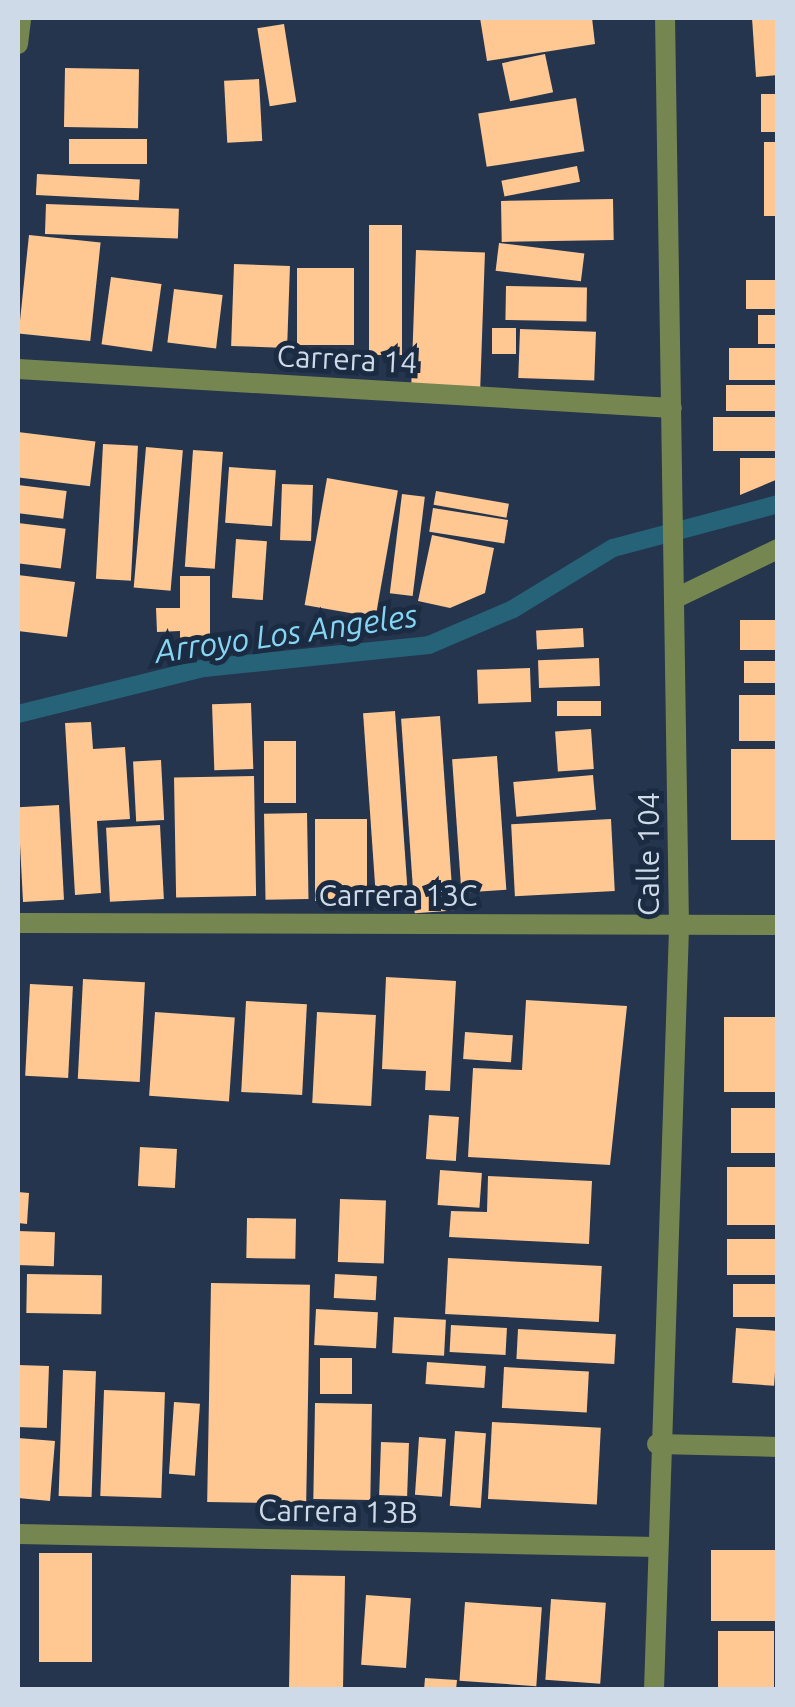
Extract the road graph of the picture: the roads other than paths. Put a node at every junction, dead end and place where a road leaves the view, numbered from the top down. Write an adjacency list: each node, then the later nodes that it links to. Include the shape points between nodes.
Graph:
1 (22, 18): 3 (street)
2 (665, 18): 5 (street, Calle 104)
3 (18, 44)
4 (18, 369): 5 (street, Carrera 14)
5 (672, 408): 7 (street, Calle 104)
6 (778, 549): 7 (street)
7 (676, 590): 10 (street, Calle 104)
8 (18, 923): 10 (street, Carrera 13C)
9 (778, 924): 10 (street, Carrera 13C)
10 (679, 927): 11 (street, Calle 104)
11 (657, 1444): 12 (street); 14 (street, Calle 104)
12 (778, 1447)
13 (18, 1534): 14 (street, Carrera 13B)
14 (656, 1547): 15 (street, Calle 104)
15 (654, 1690)

